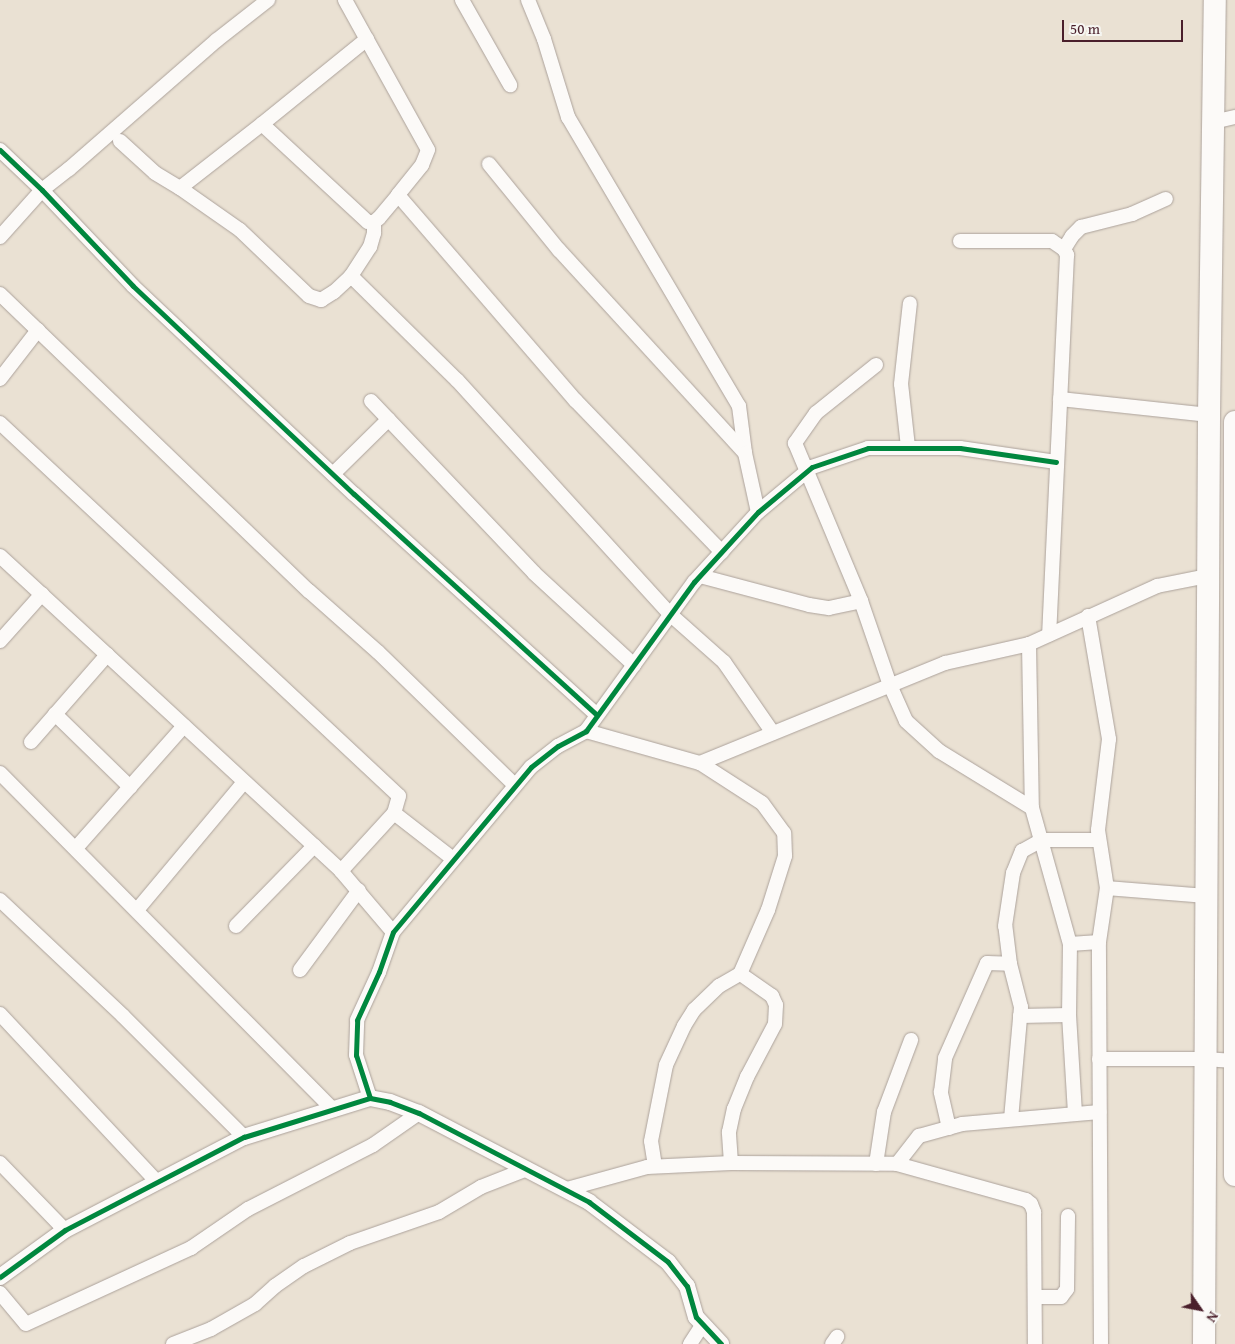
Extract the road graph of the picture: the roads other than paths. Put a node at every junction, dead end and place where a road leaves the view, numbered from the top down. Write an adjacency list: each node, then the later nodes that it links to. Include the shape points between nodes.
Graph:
1 (268, 0): 15 (street)
2 (345, 0): 6 (street)
3 (462, 0): 7 (street)
4 (528, 0): 35 (street, via 544,39 568,117 739,406)
5 (1215, 0): 9 (highway)
6 (366, 39): 10 (street); 16 (street, via 428,150 422,165)
7 (510, 85)
8 (1235, 117): 9 (street)
9 (1213, 122): 30 (highway)
10 (262, 124): 14 (street); 18 (street, via 363,219)
11 (120, 141): 14 (street, via 155,173)
12 (0, 150): 15 (street)
13 (489, 164): 35 (street, via 559,250)
14 (180, 188): 22 (street, via 240,230 310,296 321,300)
15 (42, 190): 19 (street); 38 (street, via 133,286)
16 (398, 195): 18 (street); 40 (street, via 576,401)
17 (1166, 199): 21 (street, via 1132,214 1081,227)
18 (374, 222): 22 (street, via 370,247)
19 (0, 237)
20 (960, 242): 21 (street, via 1052,241)
21 (1064, 249): 28 (street)
22 (351, 276): 46 (street, via 457,380)
23 (0, 294): 25 (street)
24 (910, 303): 34 (street, via 901,384)
25 (38, 330): 27 (street); 63 (street)
26 (876, 365): 37 (street, via 821,408 794,443)
27 (0, 379)
28 (1060, 399): 30 (street); 36 (street)
29 (371, 401): 31 (street)
30 (1209, 415): 43 (highway)
31 (389, 419): 38 (street); 52 (street, via 534,572)
32 (0, 422): 66 (street, via 399,796)
33 (1235, 422): 88 (highway)
34 (908, 447): 36 (street, via 960,448); 37 (street, via 868,448)
35 (745, 453): 39 (street)
36 (1056, 462): 48 (street)
37 (806, 472): 39 (street); 45 (street)
38 (333, 474): 55 (street)
39 (758, 512): 40 (street)
40 (722, 552): 42 (street)
41 (0, 556): 44 (street)
42 (700, 576): 45 (street, via 809,605 829,608); 46 (street)
43 (1208, 576): 47 (street, via 1157,586); 75 (highway)
44 (42, 594): 49 (street); 51 (street)
45 (861, 601): 53 (street)
46 (671, 615): 52 (street); 58 (street, via 730,670)
47 (1088, 616): 48 (street); 68 (street, via 1109,738)
48 (1049, 635): 50 (street)
49 (0, 641)
50 (1029, 644): 53 (street, via 945,663); 65 (street)
51 (107, 655): 54 (street); 56 (street)
52 (634, 665): 55 (street)
53 (890, 685): 58 (street); 65 (street, via 906,721 939,751)
54 (55, 714): 59 (street); 64 (street)
55 (597, 715): 57 (street)
56 (184, 726): 62 (street); 64 (street)
57 (586, 731): 60 (street); 63 (street, via 558,746 530,767)
58 (773, 733): 60 (street)
59 (31, 742)
60 (700, 763): 84 (street, via 762,804 784,833 785,856 768,910)
61 (0, 773): 70 (street)
62 (244, 782): 69 (street); 77 (street)
63 (515, 786): 71 (street)
64 (130, 787): 70 (street)
65 (1032, 808): 67 (street)
66 (394, 813): 71 (street); 72 (street)
67 (1042, 840): 68 (street); 81 (street); 82 (street, via 1022,851 1013,873 1005,926)
68 (1098, 840): 73 (street)
69 (314, 846): 72 (street); 78 (street)
70 (76, 848): 77 (street)
71 (454, 858): 79 (street)
72 (341, 871): 74 (street)
73 (1107, 888): 75 (street); 80 (street)
74 (359, 890): 79 (street); 83 (street)
75 (1206, 896): 91 (highway)
76 (0, 900): 100 (street)
77 (137, 910): 94 (street)
78 (236, 926)
79 (393, 932): 93 (street, via 380,972 357,1020 356,1055)
80 (1099, 942): 81 (street); 90 (street)
81 (1070, 944): 86 (street)
82 (1010, 964): 87 (street, via 1019,994); 99 (street, via 987,964 945,1058 941,1092)
83 (300, 970)
84 (740, 974): 102 (street, via 772,996 776,1005 775,1024 734,1109 729,1132); 105 (street, via 719,986 694,1010 666,1065 651,1141)
85 (0, 1014): 108 (street)
86 (1069, 1015): 87 (street); 97 (street)
87 (1020, 1016): 98 (street)
88 (1234, 1016): 92 (highway)
89 (911, 1040): 103 (street, via 884,1112)
90 (1099, 1058): 91 (street); 95 (street)
91 (1205, 1059): 92 (street); 121 (highway)
92 (1234, 1062): 107 (highway)
93 (370, 1098): 94 (street); 96 (street)
94 (333, 1110): 100 (street)
95 (1099, 1112): 97 (street); 120 (street)
96 (419, 1113): 106 (street); 113 (street, via 373,1145 248,1209 191,1248 26,1324)
97 (1075, 1114): 98 (street)
98 (1011, 1119): 99 (street)
99 (949, 1128): 104 (street, via 919,1136)
100 (244, 1137): 108 (street)
101 (0, 1163): 111 (street)
102 (731, 1163): 103 (street); 105 (street)
103 (876, 1164): 104 (street)
104 (897, 1164): 114 (street, via 1032,1204)
105 (655, 1166): 109 (street)
106 (526, 1169): 109 (street); 116 (street, via 481,1188 438,1212 350,1243 304,1266 255,1304 212,1329)
107 (1235, 1175)
108 (157, 1182): 111 (street)
109 (567, 1189): 115 (street, via 668,1262 687,1286 696,1317)
110 (1068, 1216): 114 (street, via 1065,1293 1061,1297)
111 (65, 1230): 112 (street)
112 (0, 1277)
113 (0, 1293)
114 (1035, 1297): 119 (street)
115 (702, 1324): 117 (street); 118 (street)
116 (173, 1344)
117 (690, 1344)
118 (721, 1344)
119 (1035, 1344)
120 (1101, 1344)
121 (1204, 1344)

